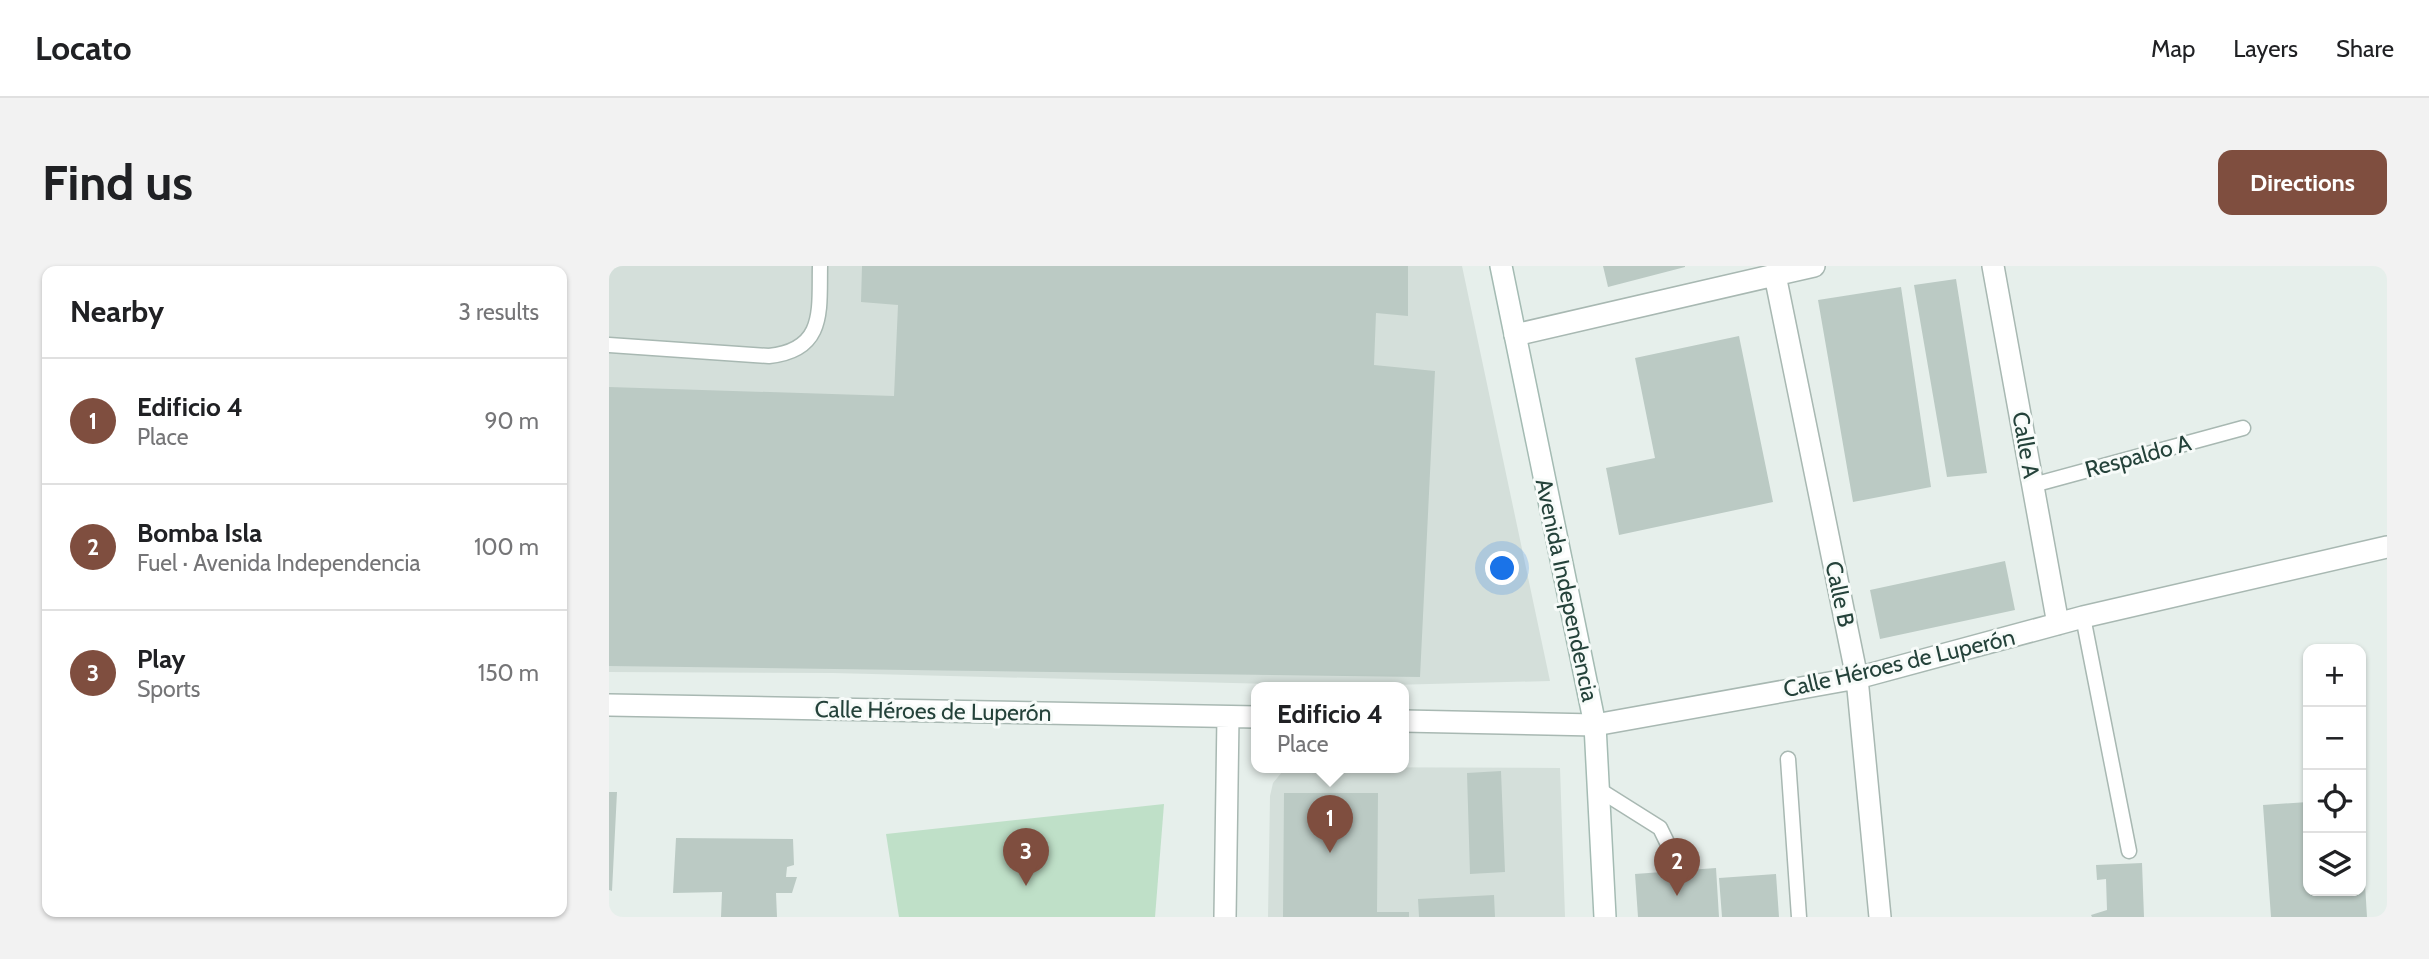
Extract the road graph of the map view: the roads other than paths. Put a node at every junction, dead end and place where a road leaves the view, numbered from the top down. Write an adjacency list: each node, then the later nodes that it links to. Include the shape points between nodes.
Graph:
1 (820, 266): 7 (lane, via 819,322 807,341 786,354)
2 (1501, 266): 6 (street, Avenida Independencia)
3 (1814, 266): 5 (street)
4 (1993, 266): 9 (street, Calle A)
5 (1775, 275): 6 (street); 13 (street, Calle B)
6 (1515, 335): 18 (street, Avenida Independencia)
7 (609, 345)
8 (2243, 428): 9 (lane, Respaldo A)
9 (2033, 485): 12 (street, Calle A)
10 (2387, 547): 11 (street, Calle Héroes de Luperón)
11 (2083, 617): 12 (street, Calle Héroes de Luperón); 21 (lane)
12 (2058, 624): 13 (street, Calle Héroes de Luperón)
13 (1857, 678): 18 (street, Calle Héroes de Luperón); 26 (street, Calle B)
14 (609, 705): 15 (street, Calle Héroes de Luperón)
15 (1228, 717): 16 (street, Calle Héroes de Luperón); 23 (street)
16 (1251, 717)
17 (1409, 721): 18 (street, Calle Héroes de Luperón)
18 (1595, 725): 20 (street, Avenida Independencia)
19 (1788, 758): 25 (lane)
20 (1598, 789): 22 (lane, via 1660,828); 24 (street, Avenida Independencia)
21 (2129, 851)
22 (1681, 871)
23 (1225, 917)
24 (1605, 917)
25 (1799, 917)
26 (1880, 917)

